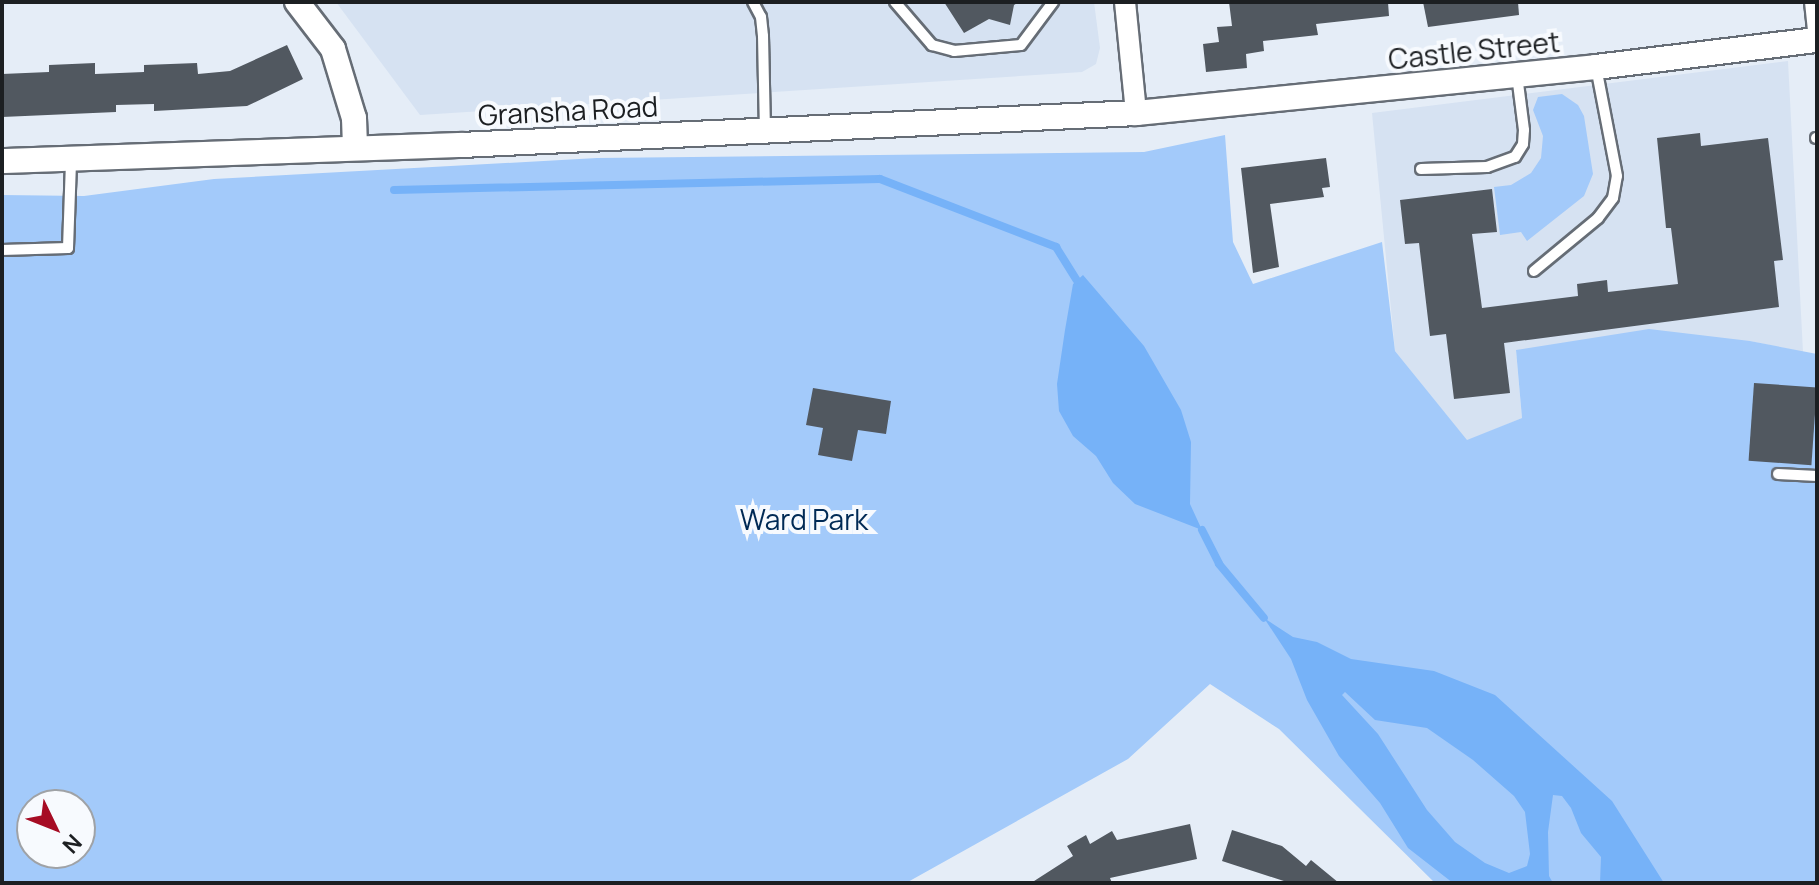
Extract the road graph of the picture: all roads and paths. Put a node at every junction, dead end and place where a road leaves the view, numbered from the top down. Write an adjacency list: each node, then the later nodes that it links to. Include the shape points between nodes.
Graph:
1 (297, 2): 12 (street, via 333,49 354,118)
2 (753, 2): 11 (lane, via 763,36)
3 (895, 2): 4 (lane, via 932,45 954,51 1021,45)
4 (1053, 2)
5 (1125, 2): 10 (street)
6 (1810, 2): 7 (lane)
7 (1816, 40): 8 (street, Castle Street)
8 (1596, 67): 9 (street, Castle Street); 17 (lane, via 1617,176 1613,198 1598,218)
9 (1517, 75): 10 (street, Castle Street); 15 (lane, via 1524,130 1515,157 1487,167)
10 (1136, 113): 11 (street, Gransha Road)
11 (764, 131): 12 (street, Gransha Road)
12 (355, 146): 13 (street, Gransha Road)
13 (71, 158): 14 (street, Gransha Road); 16 (lane, via 68,248)
14 (2, 161)
15 (1421, 169)
16 (2, 250)
17 (1534, 271)
18 (1778, 474): 19 (lane)
19 (1817, 476)

